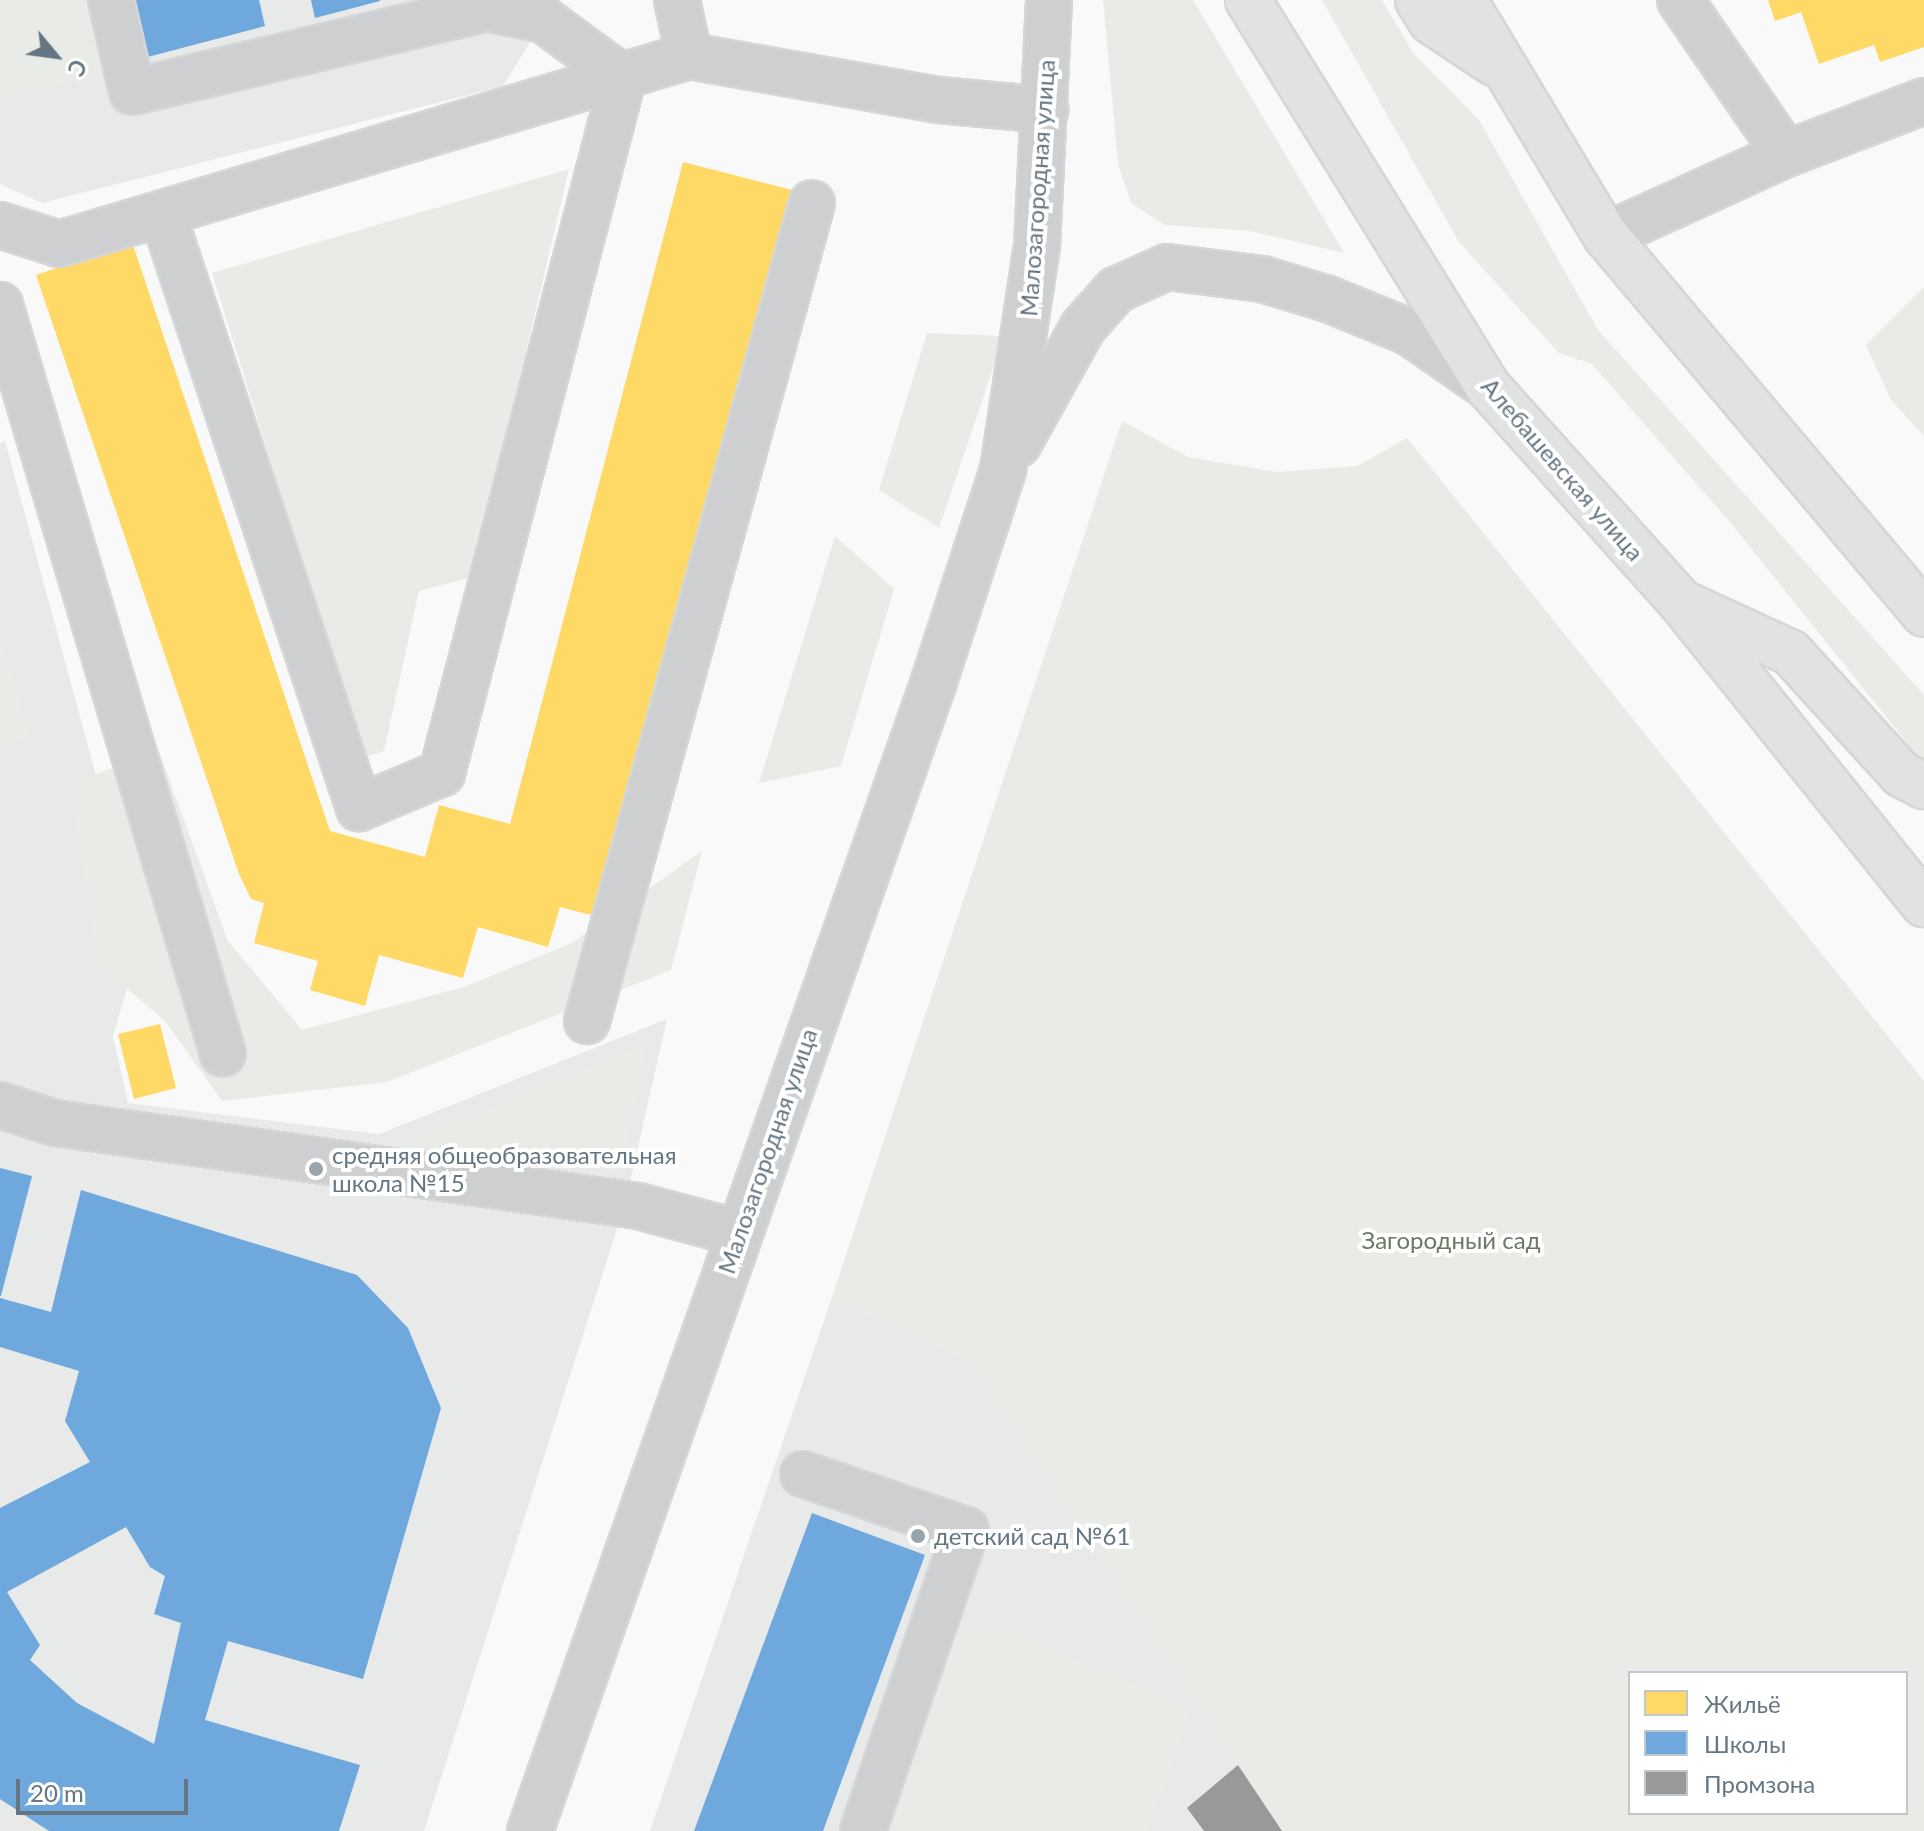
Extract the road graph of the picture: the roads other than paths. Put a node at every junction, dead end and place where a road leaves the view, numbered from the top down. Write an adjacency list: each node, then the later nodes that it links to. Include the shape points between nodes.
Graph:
1 (111, 0): 8 (street, via 132,92)
2 (677, 0): 10 (street)
3 (1049, 0): 14 (street, Малозагородная улица)
4 (1248, 0): 9 (main road, Алебашевская улица)
5 (1418, 0): 11 (main road, via 1431,21)
6 (1464, 0): 11 (main road)
7 (1680, 0): 15 (street)
8 (485, 4): 12 (street, via 544,20)
9 (1268, 19): 21 (main road, Алебашевская улица)
10 (689, 56): 12 (street); 14 (street, via 939,100)
11 (1503, 69): 19 (main road)
12 (623, 78): 17 (street); 17 (street, via 442,773 359,808)
13 (1924, 101): 15 (street)
14 (1046, 110): 22 (street, Малозагородная улица, via 1037,246)
15 (1786, 154): 19 (street)
16 (812, 203): 27 (street)
17 (163, 215): 18 (street, via 59,244)
18 (0, 225)
19 (1606, 236): 24 (main road)
20 (0, 305): 28 (street)
21 (1488, 387): 22 (street, Малозагородная улица, via 1409,332 1328,299 1262,279 1167,267 1116,290 1083,327); 23 (main road, Алебашевская улица)
22 (1003, 470): 30 (street, Малозагородная улица, via 934,681)
23 (1680, 601): 25 (main road, via 1791,653 1901,774); 26 (main road, Алебашевская улица)
24 (1924, 614)
25 (1924, 786)
26 (1924, 904)
27 (587, 1021)
28 (223, 1054)
29 (0, 1105): 30 (street, via 55,1123 638,1206)
30 (738, 1233): 32 (street, Малозагородная улица)
31 (803, 1474): 33 (street, via 966,1530)
32 (530, 1831)
33 (863, 1831)

